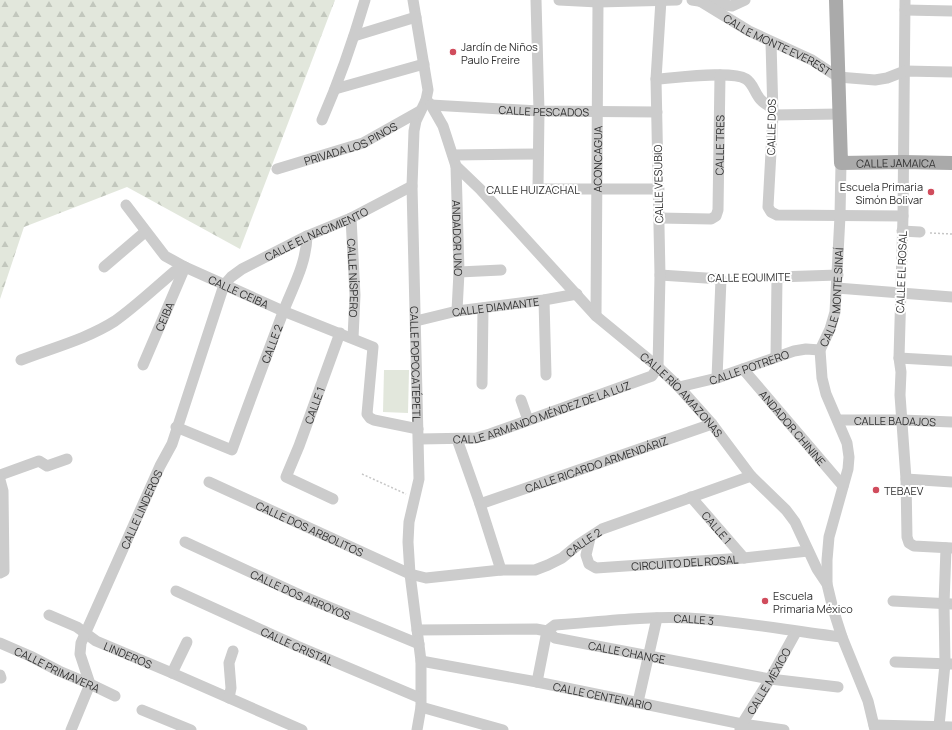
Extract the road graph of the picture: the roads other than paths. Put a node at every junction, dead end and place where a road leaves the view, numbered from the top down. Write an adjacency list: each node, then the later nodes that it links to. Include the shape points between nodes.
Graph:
1 (365, 0): 16 (street)
2 (413, 0): 15 (street, CALLE POPOCATÉPETL)
3 (536, 0): 26 (street)
4 (559, 0): 10 (street)
5 (677, 0): 9 (street)
6 (696, 0): 12 (street); 14 (street, CALLE MONTE EVEREST)
7 (745, 0): 12 (street)
8 (836, 0): 22 (main road, CALLE MONTE SINAÍ)
9 (661, 1): 10 (street); 23 (street, CALLE VESUBIO)
10 (598, 2): 28 (street, ACONCAGUA)
11 (905, 5): 13 (street); 19 (street, CALLE EL ROSAL)
12 (732, 6): 14 (street)
13 (952, 11)
14 (726, 16): 17 (street, CALLE MONTE EVEREST, via 749,32)
15 (416, 17): 16 (street); 18 (street, CALLE POPOCATÉPETL)
16 (354, 36): 24 (street)
17 (771, 42): 22 (street, CALLE MONTE EVEREST, via 812,60); 30 (street, CALLE DOS)
18 (424, 64): 24 (street); 25 (street, CALLE POPOCATÉPETL)
19 (905, 71): 20 (street, CALLE MONTE EVEREST); 22 (street, CALLE MONTE EVEREST, via 875,80); 35 (street, CALLE EL ROSAL)
20 (952, 72)
21 (720, 75): 23 (street); 30 (street, via 738,75 745,78 761,101); 47 (street, CALLE TRES, via 716,216 711,219)
22 (838, 77): 31 (main road, CALLE MONTE SINAÍ)
23 (656, 79): 29 (street, CALLE VESUBIO)
24 (335, 89): 32 (street)
25 (428, 103): 26 (street, CALLE PESCADOS); 27 (street, CALLE POPOCATÉPETL); 34 (street, via 442,126)
26 (539, 110): 28 (street, CALLE PESCADOS); 33 (street)
27 (420, 111): 39 (street, PRIVADA LOS PINOS, via 363,143); 40 (street, CALLE POPOCATÉPETL, via 414,131)
28 (596, 111): 29 (street, CALLE PESCADOS); 42 (street, ACONCAGUA)
29 (657, 112): 41 (street, CALLE VESUBIO)
30 (773, 112): 31 (street); 44 (street, CALLE DOS, via 768,207 771,212 777,215)
31 (840, 114): 36 (main road, CALLE MONTE SINAÍ)
32 (322, 120)
33 (538, 154): 34 (street); 42 (street, CALLE HUIZACHAL, via 538,189)
34 (453, 155): 38 (street)
35 (903, 162): 36 (main road, CALLE JAMAICA); 37 (main road, CALLE JAMAICA); 45 (street, CALLE EL ROSAL)
36 (841, 163): 44 (street, CALLE MONTE SINAÍ)
37 (952, 163)
38 (456, 166): 55 (street, ANDADOR UNO); 61 (street, CALLE RÍO AMAZONAS)
39 (277, 169)
40 (412, 186): 46 (street, CALLE EL NACIMIENTO); 68 (street, CALLE POPOCATÉPETL)
41 (659, 189): 42 (street, CALLE HUIZACHAL); 47 (street, CALLE VESUBIO)
42 (597, 190): 67 (street, ACONCAGUA)
43 (126, 205): 49 (street, CALLE CEIBA)
44 (840, 216): 45 (street); 56 (street, CALLE MONTE SINAÍ)
45 (903, 216): 48 (street, CALLE EL ROSAL)
46 (351, 218): 51 (street, CALLE EL NACIMIENTO); 70 (street, CALLE NÍSPERO, via 355,295)
47 (659, 218): 57 (street, CALLE VESUBIO)
48 (902, 231): 50 (street); 60 (street, CALLE EL ROSAL)
49 (145, 232): 52 (street); 53 (street, CALLE CEIBA, via 165,256)
50 (920, 232)
51 (307, 236): 58 (street, CALLE EL NACIMIENTO, via 242,269); 65 (street, CALLE 2, via 307,251)
52 (104, 267)
53 (184, 267): 58 (street, CALLE CEIBA); 74 (street, via 174,271 108,324 78,339); 76 (street, CEIBA)
54 (501, 270): 55 (street)
55 (459, 272): 66 (street, ANDADOR UNO)
56 (838, 275): 59 (street, CALLE MONTE SINAÍ); 72 (street, CALLE EQUIMITE, via 777,277)
57 (660, 276): 77 (street, CALLE VESUBIO); 80 (street, CALLE EQUIMITE, via 721,279)
58 (224, 285): 65 (street, CALLE CEIBA); 89 (street, CALLE LINDEROS)
59 (837, 288): 60 (street); 71 (street, CALLE MONTE SINAÍ, via 835,312)
60 (901, 293): 62 (street); 73 (street, CALLE EL ROSAL)
61 (577, 294): 63 (street, CALLE DIAMANTE); 67 (street, CALLE RÍO AMAZONAS)
62 (952, 297)
63 (544, 300): 64 (street, CALLE DIAMANTE); 79 (street)
64 (483, 308): 66 (street, CALLE DIAMANTE); 81 (street)
65 (283, 311): 69 (street, CALLE CEIBA); 89 (street, CALLE 2, via 232,450)
66 (457, 311): 68 (street, CALLE DIAMANTE)
67 (596, 316): 77 (street, CALLE RÍO AMAZONAS)
68 (416, 321): 90 (street, CALLE POPOCATÉPETL)
69 (340, 333): 70 (street, CALLE CEIBA); 101 (street, CALLE 1, via 286,477)
70 (353, 338): 90 (street, CALLE CEIBA, via 373,347 368,414 374,420)
71 (820, 350): 72 (street, CALLE POTRERO, via 806,349); 85 (street, CALLE MONTE SINAÍ, via 826,394)
72 (776, 357): 78 (street, CALLE POTRERO)
73 (899, 358): 75 (street); 86 (street, CALLE EL ROSAL)
74 (21, 360)
75 (952, 361)
76 (143, 365)
77 (658, 367): 82 (street, CALLE RÍO AMAZONAS); 84 (street, CALLE ARMANDO MÉNDEZ DE LA LUZ, via 652,376)
78 (743, 369): 80 (street, CALLE POTRERO); 99 (street, ANDADOR CHININE)
79 (546, 375)
80 (717, 378): 82 (street, CALLE POTRERO)
81 (482, 384)
82 (679, 387): 88 (street, CALLE RÍO AMAZONAS)
83 (521, 400): 84 (street)
84 (528, 420): 91 (street, CALLE ARMANDO MÉNDEZ DE LA LUZ, via 476,438)
85 (838, 420): 86 (street, CALLE BADAJOS); 99 (street, CALLE MONTE SINAÍ, via 849,456)
86 (902, 420): 87 (street, CALLE BADAJOS); 95 (street, CALLE EL ROSAL)
87 (952, 422)
88 (712, 424): 94 (street, CALLE RÍO AMAZONAS); 102 (street, CALLE RICARDO ARMENDÁRIZ)
89 (176, 427): 121 (street, CALLE LINDEROS, via 172,444)
90 (418, 434): 91 (street, CALLE ARMANDO MÉNDEZ DE LA LUZ); 111 (street, CALLE POPOCATÉPETL, via 419,478 409,522)
91 (457, 439): 102 (street)
92 (67, 459): 93 (street, via 47,466 39,461)
93 (0, 475)
94 (751, 476): 100 (street, CALLE 2); 107 (street, CALLE RÍO AMAZONAS, via 786,510 795,522)
95 (906, 479): 98 (street); 106 (street, CALLE EL ROSAL, via 909,543 914,546)
96 (0, 480): 103 (street, via 3,491)
97 (210, 482): 111 (street, CALLE DOS ARBOLITOS)
98 (952, 482)
99 (844, 486): 112 (street, CALLE MONTE SINAÍ, via 829,537)
100 (691, 497): 104 (street, CALLE 2, via 602,529); 108 (street, CALLE 1)
101 (333, 499)
102 (480, 504): 109 (street)
103 (1, 518): 110 (street)
104 (590, 538): 108 (street, CIRCUITO DEL ROSAL, via 586,555 589,564 596,568); 109 (street, CALLE 2, via 562,558 535,570)
105 (184, 542): 125 (street, CALLE DOS ARROYOS)
106 (949, 548): 115 (street)
107 (808, 551): 108 (street, CIRCUITO DEL ROSAL); 112 (street, CALLE RÍO AMAZONAS)
108 (744, 558)
109 (501, 570): 111 (street, CALLE 2, via 426,578)
110 (2, 572)
111 (410, 574): 118 (street, CALLE POPOCATÉPETL)
112 (827, 584): 122 (street, CALLE RÍO AMAZONAS)
113 (176, 591): 138 (street, CALLE CRISTAL)
114 (893, 601): 115 (street)
115 (948, 604): 130 (street)
116 (49, 614): 121 (street, LINDEROS)
117 (657, 618): 119 (street, CALLE 3, via 555,625); 120 (street, CALLE 3, via 728,621); 127 (street)
118 (417, 630): 119 (street, CALLE CHANGE); 125 (street, CALLE POPOCATÉPETL)
119 (547, 631): 127 (street, CALLE CHANGE, via 555,638); 133 (street)
120 (796, 632): 122 (street, CALLE 3); 132 (street, CALLE MÉXICO)
121 (85, 633): 131 (street, LINDEROS, via 96,641); 134 (street, CALLE LINDEROS, via 80,654)
122 (842, 637): 143 (street, CALLE RÍO AMAZONAS, via 868,700)
123 (187, 642): 131 (street)
124 (0, 643): 134 (street, CALLE PRIMAVERA)
125 (419, 644): 128 (street, CALLE POPOCATÉPETL)
126 (233, 652): 137 (street, via 229,663 231,688)
127 (648, 655): 132 (street, CALLE CHANGE); 139 (street)
128 (421, 661): 133 (street, CALLE CENTENARIO); 138 (street, CALLE POPOCATÉPETL)
129 (895, 662): 130 (street)
130 (948, 664): 141 (street)
131 (172, 673): 137 (street, LINDEROS)
132 (770, 679): 135 (street, CALLE CHANGE); 142 (street, CALLE MÉXICO)
133 (537, 682): 139 (street, CALLE CENTENARIO)
134 (90, 684): 136 (street, CALLE PRIMAVERA); 145 (street)
135 (838, 687)
136 (115, 696)
137 (228, 698): 147 (street, LINDEROS)
138 (420, 702): 148 (street, CALLE POPOCATÉPETL); 149 (street, CALLE CRISTAL)
139 (638, 702): 142 (street, CALLE CENTENARIO)
140 (142, 710): 146 (street)
141 (939, 726): 143 (street); 144 (street)
142 (741, 727): 150 (street, CALLE CENTENARIO)
143 (874, 727)
144 (952, 727)
145 (71, 730)
146 (190, 730)
147 (302, 730)
148 (417, 730)
149 (503, 730)
150 (784, 730)

